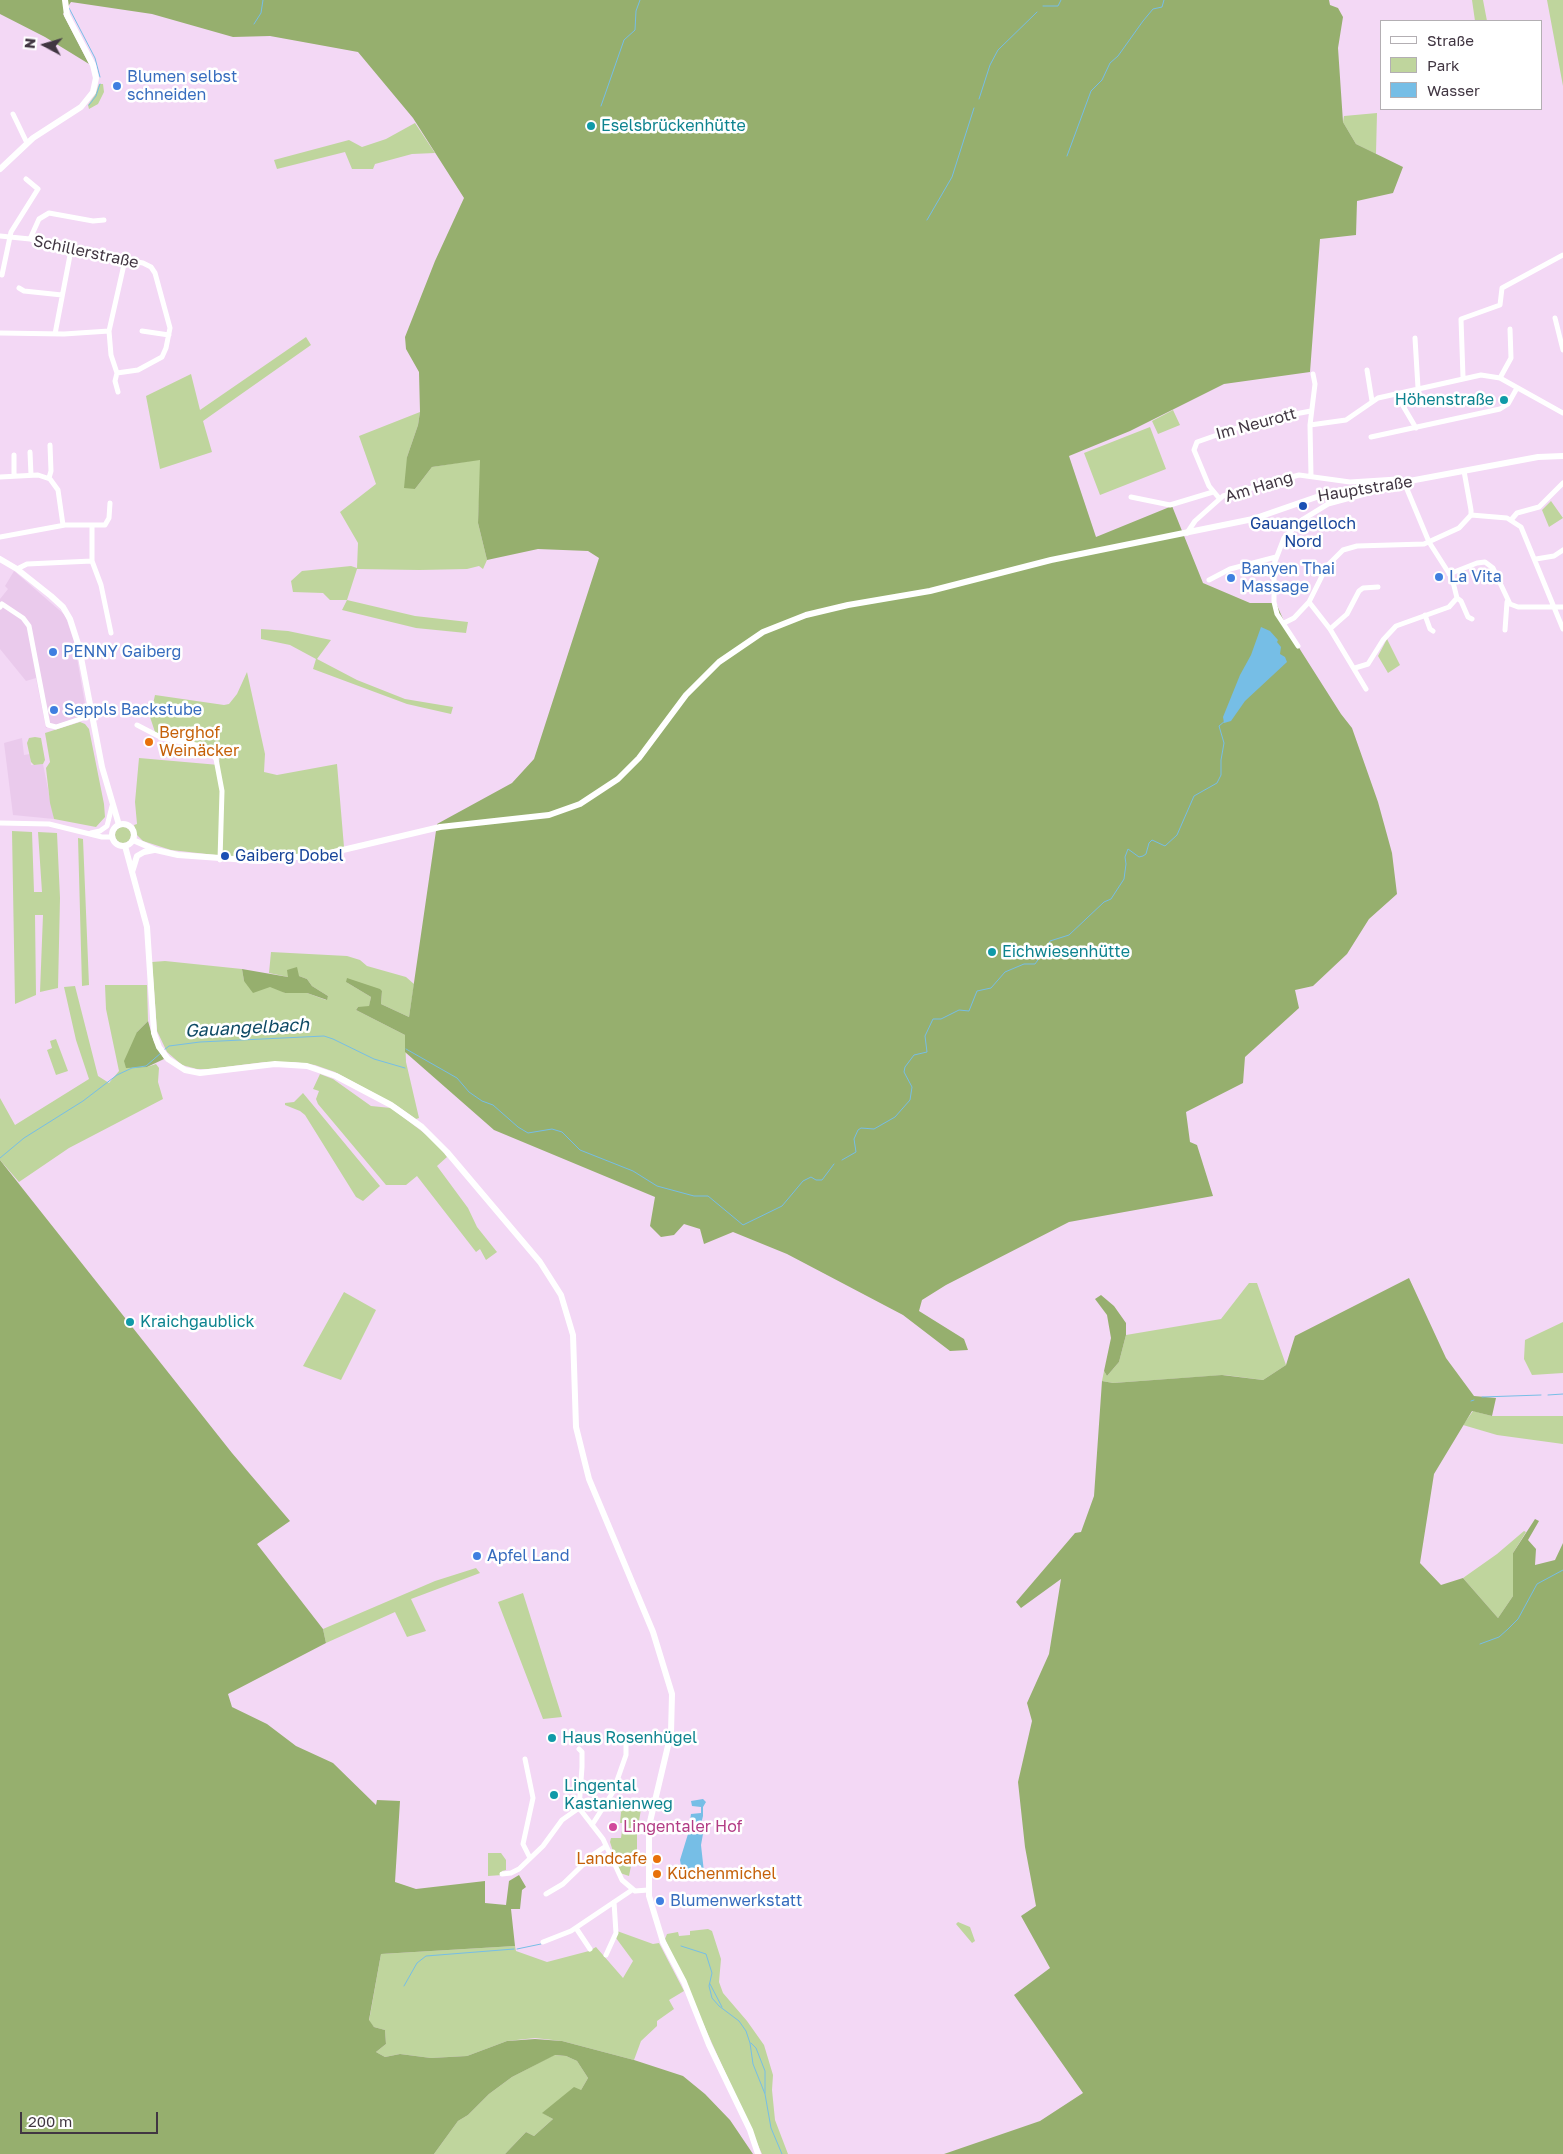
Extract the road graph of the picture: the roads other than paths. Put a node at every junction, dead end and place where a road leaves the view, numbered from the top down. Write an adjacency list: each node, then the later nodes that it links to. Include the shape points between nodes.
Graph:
1 (64, 0): 3 (main road, via 68,15 94,65 96,85 85,104)
2 (13, 114): 3 (street)
3 (27, 143): 4 (main road)
4 (0, 169)
5 (26, 179): 8 (street, via 38,189)
6 (104, 220): 9 (street, via 49,213 39,220)
7 (0, 236): 8 (street, Schillerstraße)
8 (10, 236): 9 (street, Schillerstraße); 13 (street, Schillerstraße)
9 (30, 239): 10 (street, Schillerstraße)
10 (71, 250): 12 (street, Schillerstraße); 15 (street)
11 (1563, 255): 28 (street, via 1502,288 1500,305 1461,319)
12 (125, 260): 18 (street); 22 (street, Schillerstraße, via 145,264 154,272 169,324)
13 (2, 275)
14 (19, 288): 15 (street, via 24,292)
15 (62, 295): 21 (street)
16 (1555, 318): 24 (street)
17 (1510, 329): 29 (street, via 1511,358)
18 (109, 331): 21 (street); 26 (street)
19 (142, 331): 22 (street)
20 (0, 333): 21 (street)
21 (55, 334)
22 (169, 335): 26 (street, Schillerstraße, via 165,352 159,360 138,370)
23 (1415, 338): 30 (street)
24 (1563, 350)
25 (1367, 370): 34 (street)
26 (117, 373): 32 (street)
27 (1314, 374): 35 (street, Im Neurott)
28 (1463, 377): 29 (street, via 1481,374); 30 (street)
29 (1500, 378): 31 (street)
30 (1418, 388): 33 (street)
31 (1517, 388): 36 (street); 38 (street, via 1503,408)
32 (118, 392)
33 (1396, 394): 34 (street); 38 (street)
34 (1372, 401): 37 (street, via 1346,420)
35 (1311, 411): 37 (street, Im Neurott); 52 (street, Im Neurott, via 1257,421 1197,442 1194,450)
36 (1563, 413)
37 (1310, 424): 47 (street, Im Neurott)
38 (1416, 428): 39 (street)
39 (1371, 437)
40 (50, 445): 49 (street)
41 (30, 452): 45 (street)
42 (14, 455): 46 (street)
43 (1563, 456): 44 (main road, Hauptstraße, via 1538,457)
44 (1464, 471): 50 (main road, Hauptstraße); 56 (street)
45 (31, 475): 46 (street); 49 (street)
46 (14, 476): 48 (street)
47 (1311, 476): 50 (street, Am Hang, via 1350,482 1398,479); 54 (street, Am Hang, via 1299,475 1256,485)
48 (0, 477)
49 (49, 478): 58 (street, via 58,490)
50 (1404, 482): 60 (main road, Hauptstraße, via 1316,496 1253,519); 62 (street); 64 (street, via 1398,488 1340,500 1319,509 1294,526 1284,538)
51 (1563, 483): 57 (street, via 1540,507 1517,513)
52 (1212, 492): 53 (street, via 1170,505); 54 (street, Im Neurott)
53 (1131, 497)
54 (1219, 498): 60 (street, Am Hang)
55 (110, 503): 59 (street, via 107,523)
56 (1471, 515): 57 (street); 62 (street, via 1456,530)
57 (1511, 520): 66 (street, via 1524,530)
58 (63, 525): 59 (street); 61 (street)
59 (92, 525): 67 (street)
60 (1187, 533): 99 (main road, Hauptstraße, via 1050,560 930,591 824,610 771,629 738,647 697,682 639,758 618,779 601,792 565,810 532,818 434,828 314,856 262,861)
61 (0, 536)
62 (1429, 542): 69 (street); 73 (street, via 1358,546 1344,550 1327,566)
63 (1563, 550): 66 (street, via 1554,556)
64 (1276, 557): 70 (street, via 1223,571); 80 (street, via 1274,602)
65 (0, 559): 68 (main road)
66 (1536, 559): 76 (street)
67 (92, 561): 68 (street, via 27,564); 85 (street, via 101,585)
68 (17, 569): 89 (main road, via 65,609 79,647)
69 (1449, 574): 72 (street); 74 (street, via 1477,563 1489,564)
70 (1209, 580)
71 (1378, 587): 81 (street, via 1359,591 1347,614)
72 (1457, 598): 78 (street, via 1452,606); 79 (street, via 1468,618)
73 (1309, 602): 80 (street, via 1294,618); 81 (street)
74 (1507, 602): 76 (street, via 1515,606); 82 (street)
75 (0, 607): 89 (street, via 2,604 29,626 48,725 56,727)
76 (1554, 607): 77 (street); 83 (street)
77 (1563, 607)
78 (1425, 615): 84 (street); 87 (street, via 1396,626 1368,664)
79 (1472, 619)
80 (1284, 623): 86 (street)
81 (1330, 629): 87 (street)
82 (1505, 630)
83 (1563, 630)
84 (1433, 631)
85 (111, 633)
86 (1298, 646)
87 (1355, 668): 88 (street)
88 (1366, 689)
89 (92, 715): 91 (main road)
90 (138, 725): 99 (street, via 162,738 206,747 216,759 222,791)
91 (112, 805): 93 (main road); 94 (street, via 108,825 95,833)
92 (0, 823): 94 (street, via 49,824)
93 (119, 825): 95 (main road); 96 (main road, via 125,824 132,829)
94 (88, 833): 95 (street)
95 (112, 837): 97 (main road, via 116,844)
96 (132, 840): 97 (main road); 98 (main road, Hauptstraße)
97 (125, 846): 100 (main road)
98 (156, 850): 99 (main road, Hauptstraße); 100 (main road, via 137,856)
99 (220, 860)
100 (132, 874): 110 (main road, via 147,927 154,1033 168,1059 185,1070 206,1074 275,1064 307,1066 336,1076 391,1104 442,1146 540,1262 558,1288 573,1335 575,1415 586,1471 655,1639 672,1694 671,1733 653,1804 648,1840)
101 (626, 1745): 105 (street, via 626,1755 613,1792)
102 (578, 1750): 104 (street, via 582,1752)
103 (525, 1759): 107 (street, via 533,1798 523,1844)
104 (579, 1808): 105 (street); 107 (street, via 562,1820)
105 (592, 1824): 106 (street)
106 (606, 1846): 109 (street, via 617,1874); 111 (street, via 564,1884)
107 (530, 1858): 108 (street, via 516,1871)
108 (502, 1874)
109 (632, 1890): 110 (street); 112 (street)
110 (648, 1890): 117 (main road, via 663,1942 684,1982)
111 (546, 1894)
112 (614, 1902): 113 (street); 116 (street, via 616,1933)
113 (576, 1928): 114 (street); 115 (street)
114 (543, 1942)
115 (590, 1949)
116 (606, 1956)
117 (758, 2154)

